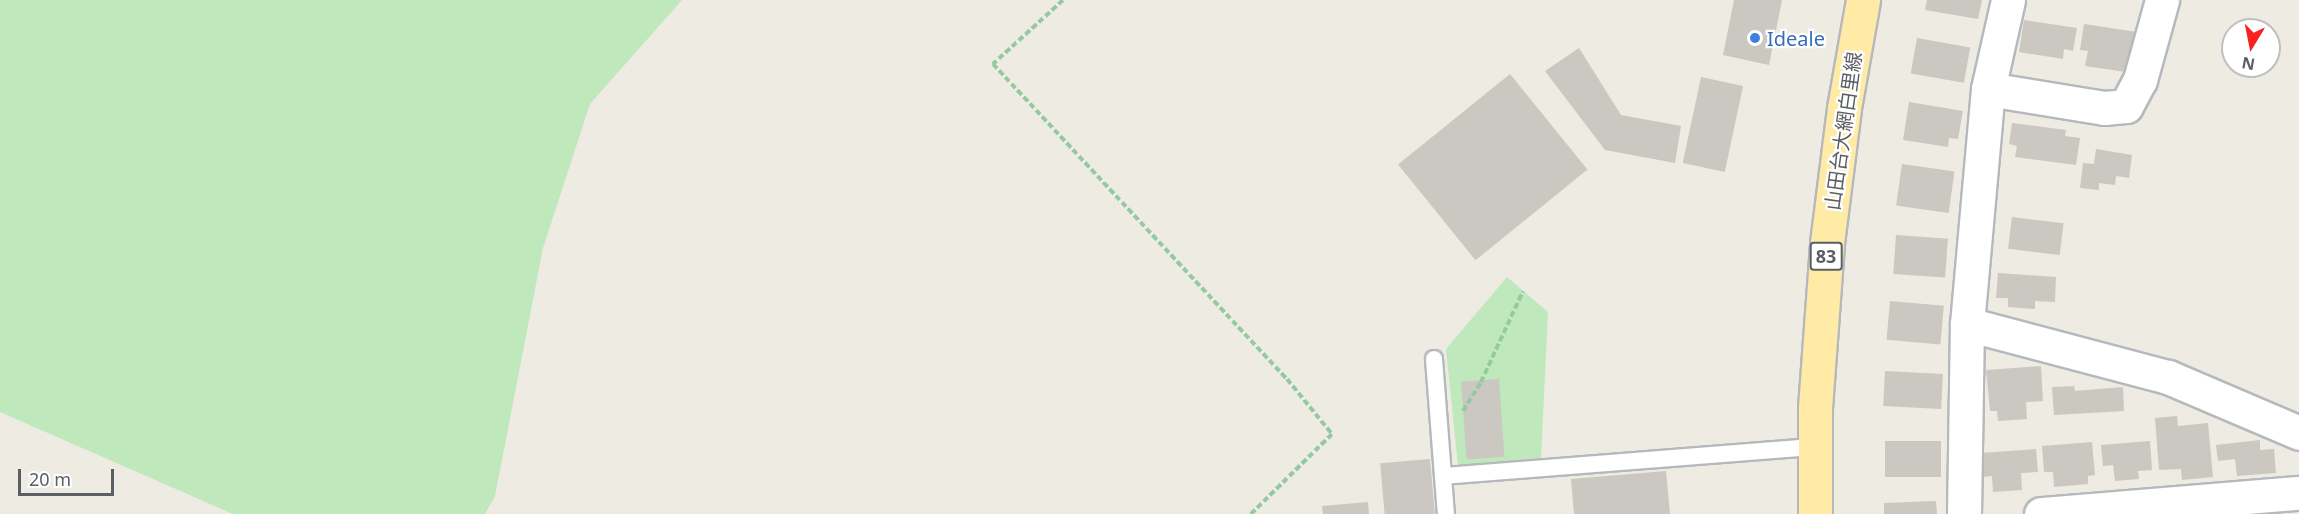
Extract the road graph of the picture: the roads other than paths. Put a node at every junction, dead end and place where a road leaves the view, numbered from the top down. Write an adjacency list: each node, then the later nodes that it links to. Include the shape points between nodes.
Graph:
1 (1863, 0): 8 (main road, 山田台大網白里線 / 83, via 1827,243)
2 (2008, 0): 4 (street)
3 (2162, 0): 4 (street, via 2140,80 2126,106 2104,108)
4 (1988, 89): 5 (street)
5 (1967, 324): 7 (street, via 2168,377); 13 (street)
6 (1434, 359): 9 (lane)
7 (2299, 433)
8 (1814, 447): 9 (lane); 12 (main road, 山田台大網白里線 / 83)
9 (1443, 476): 11 (lane)
10 (2299, 493): 14 (street)
11 (1446, 514)
12 (1815, 514)
13 (1964, 514)
14 (2041, 514)

